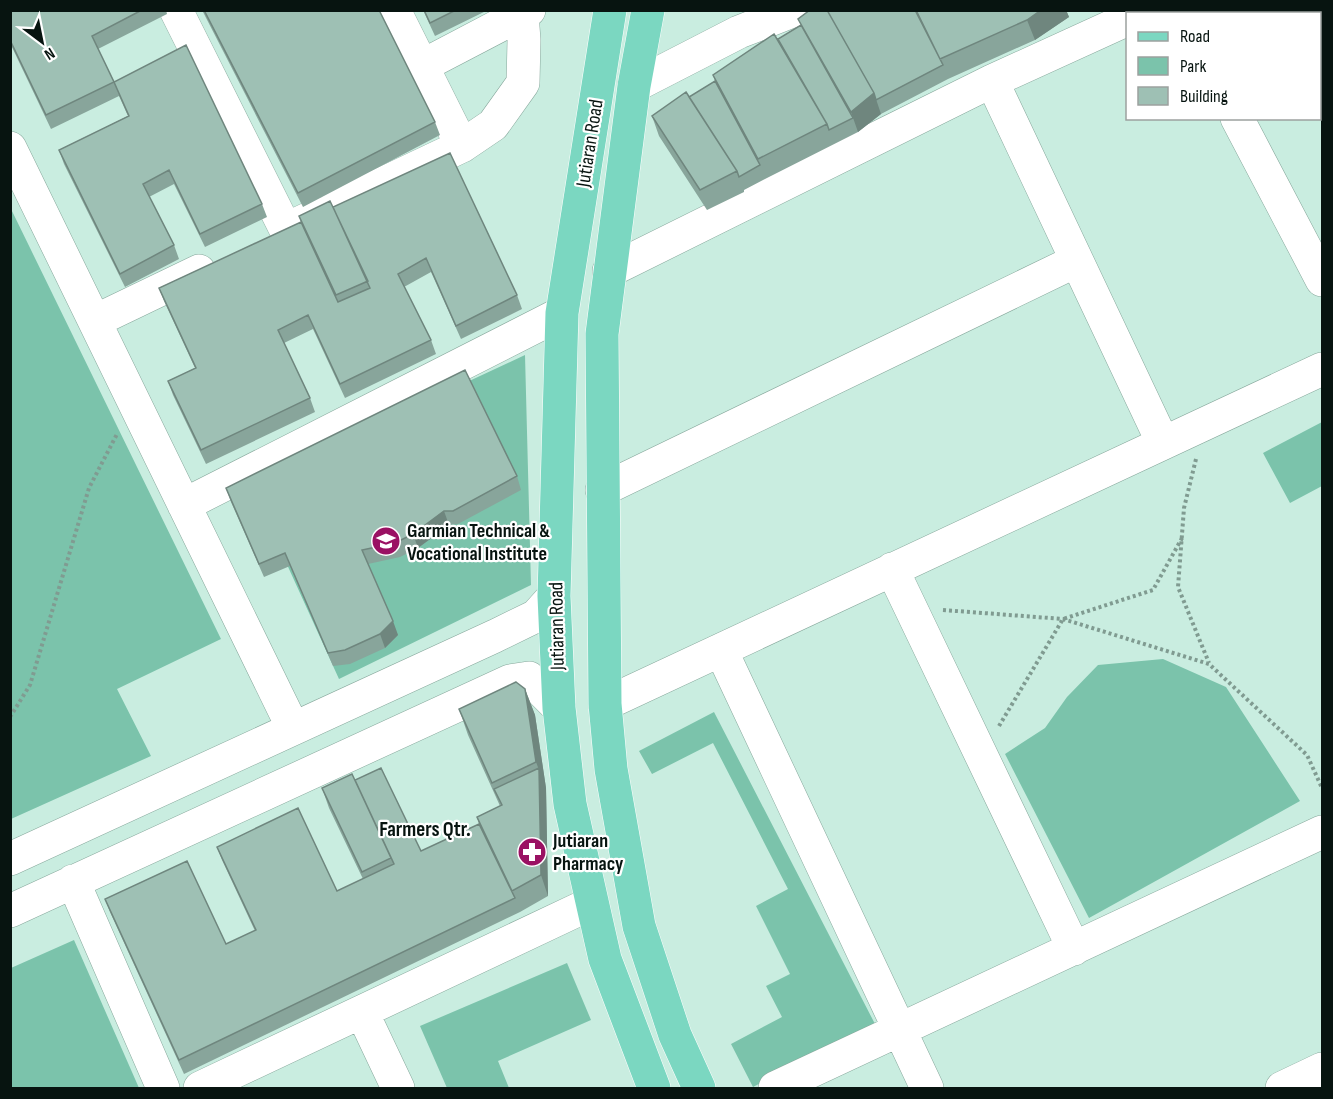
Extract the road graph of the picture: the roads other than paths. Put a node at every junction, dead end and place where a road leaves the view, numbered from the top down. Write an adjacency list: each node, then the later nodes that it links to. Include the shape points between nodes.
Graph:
1 (177, 10): 15 (street)
2 (394, 10): 9 (street)
3 (610, 10): 21 (main road, Jutiaran Road)
4 (648, 10): 11 (main road, Jutiaran Road)
5 (795, 10): 8 (street)
6 (526, 12): 9 (street); 13 (street, via 522,83 493,125)
7 (1126, 20): 10 (street)
8 (744, 21): 11 (street)
9 (422, 66): 13 (street)
10 (992, 81): 18 (street); 19 (street)
11 (634, 86): 19 (main road, Jutiaran Road)
12 (1238, 120): 20 (street)
13 (462, 146): 15 (street)
14 (10, 148): 22 (street)
15 (286, 230): 16 (street)
16 (254, 245)
17 (222, 260): 22 (street)
18 (1076, 261): 24 (street); 25 (street)
19 (609, 271): 25 (main road, Jutiaran Road, via 602,334)
20 (1323, 280)
21 (562, 313): 26 (street); 28 (main road, Jutiaran Road)
22 (95, 321): 26 (street)
23 (1323, 369): 24 (street)
24 (1163, 443): 27 (street)
25 (602, 490): 32 (main road, Jutiaran Road)
26 (184, 505): 34 (street)
27 (892, 569): 30 (street); 40 (street)
28 (554, 596): 29 (street, via 536,616); 33 (main road, Jutiaran Road)
29 (470, 648): 31 (street); 34 (street)
30 (721, 650): 32 (street); 42 (street)
31 (492, 690): 33 (street, via 510,681 529,678); 37 (street)
32 (604, 705): 43 (main road, Jutiaran Road, via 610,769 639,926)
33 (558, 708): 38 (main road, Jutiaran Road, via 570,804)
34 (293, 728): 36 (street)
35 (1323, 832): 40 (street)
36 (10, 859)
37 (73, 881): 39 (street); 46 (street)
38 (592, 903): 41 (street); 44 (main road, Jutiaran Road, via 605,959)
39 (10, 911)
40 (1074, 949): 42 (street)
41 (362, 1012): 47 (street); 48 (street)
42 (900, 1030): 51 (street); 52 (street)
43 (675, 1035): 44 (main road); 50 (main road, Jutiaran Road)
44 (639, 1052): 49 (main road, Jutiaran Road)
45 (1323, 1070): 53 (street)
46 (163, 1089)
47 (200, 1089)
48 (398, 1089)
49 (654, 1089)
50 (699, 1089)
51 (774, 1089)
52 (927, 1089)
53 (1282, 1089)

